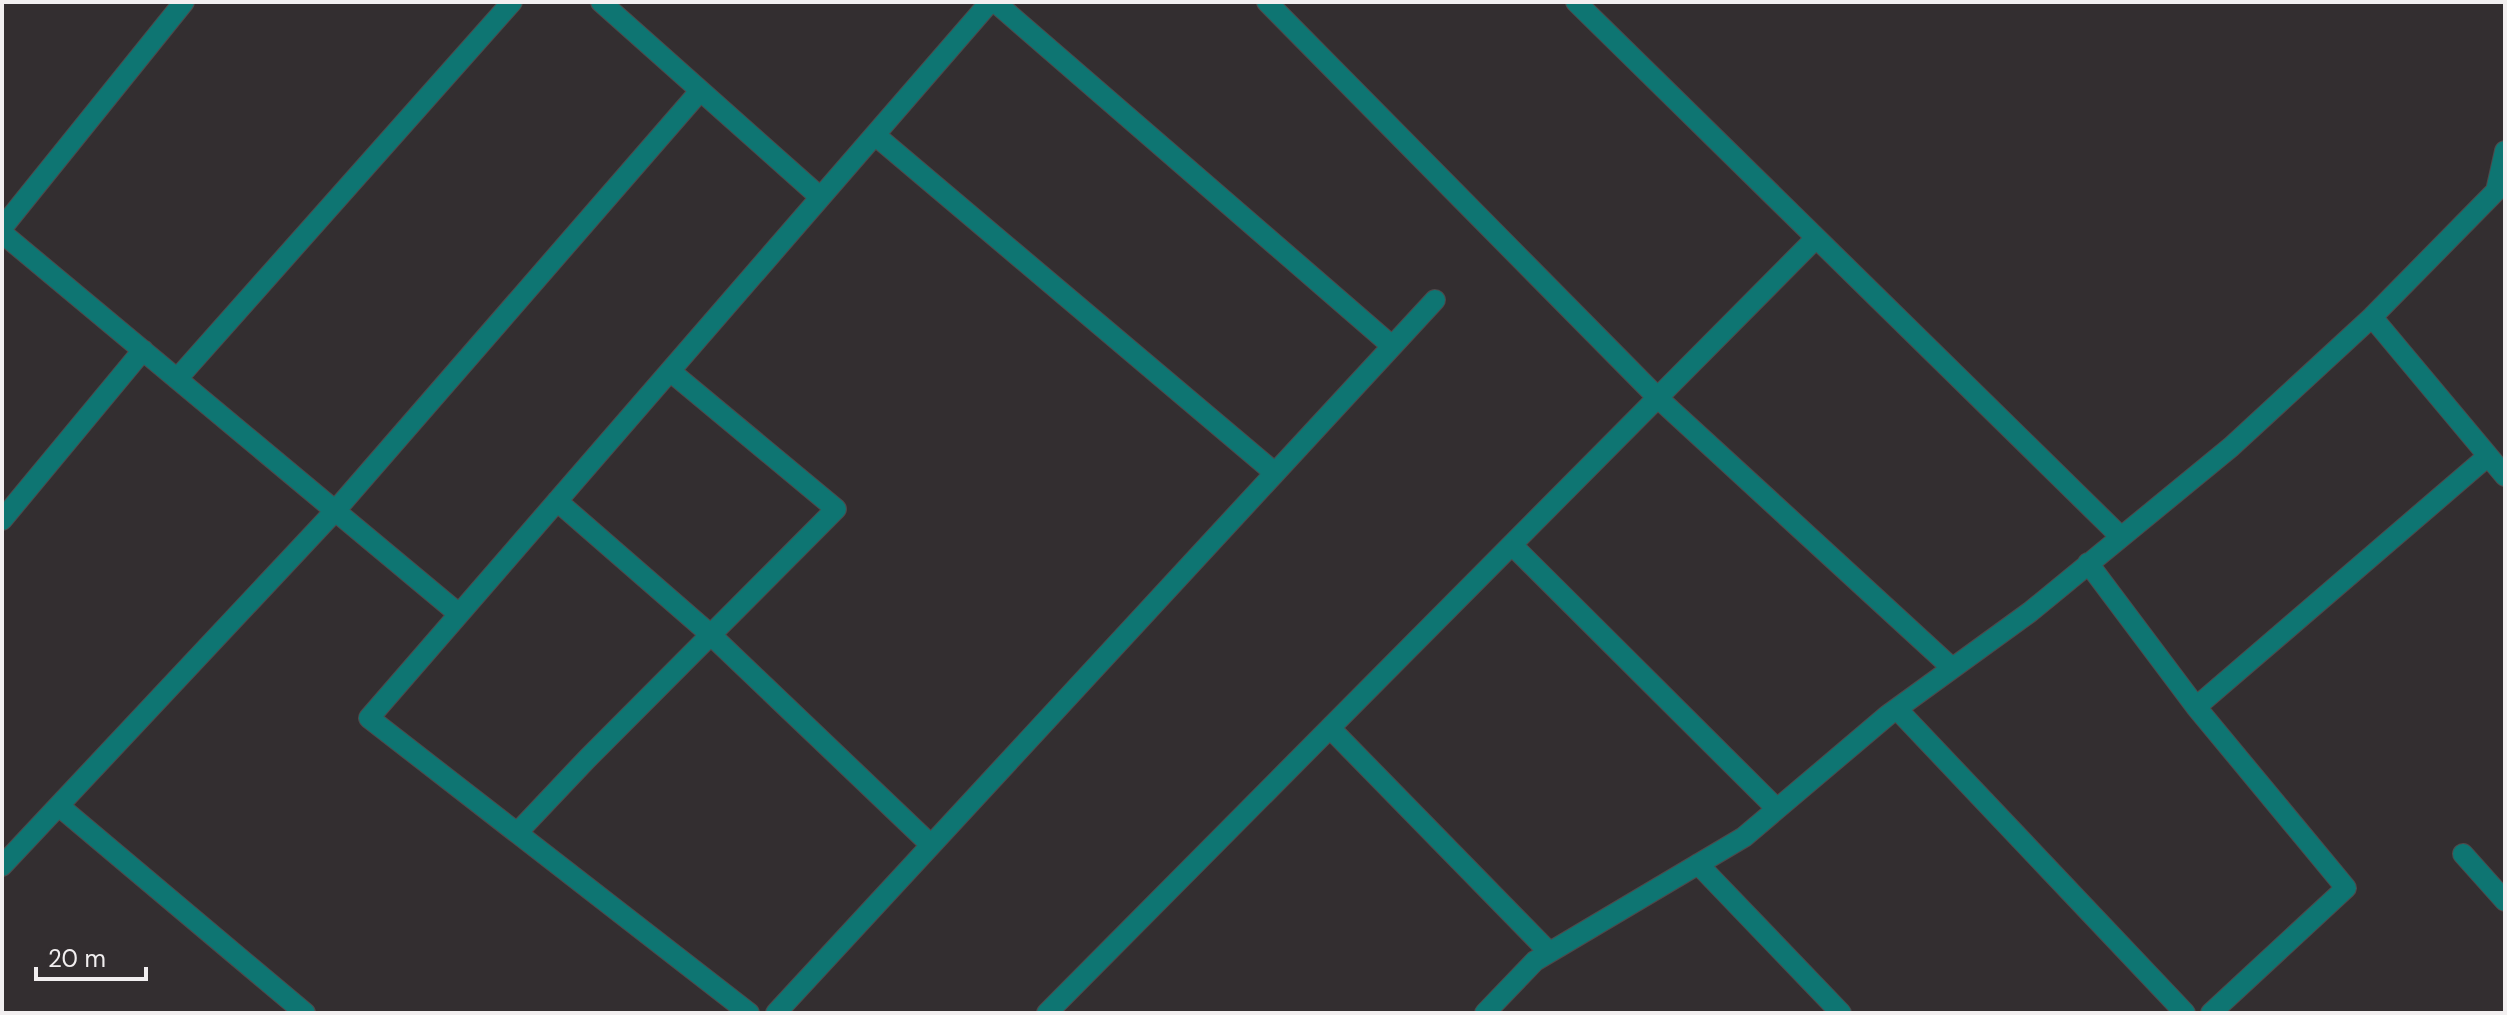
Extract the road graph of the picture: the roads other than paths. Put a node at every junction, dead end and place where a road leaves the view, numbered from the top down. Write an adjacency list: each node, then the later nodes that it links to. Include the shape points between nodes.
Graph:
1 (184, 2): 11 (street)
2 (512, 2): 18 (street)
3 (601, 2): 7 (street)
4 (993, 2): 8 (street); 15 (street)
5 (1267, 2): 19 (street)
6 (1576, 2): 12 (street)
7 (700, 91): 10 (street); 24 (street)
8 (875, 135): 10 (street); 21 (street)
9 (2503, 166): 14 (street, via 2496,191)
10 (820, 197): 17 (street)
11 (2, 230): 16 (street)
12 (1816, 238): 19 (street); 26 (street)
13 (1435, 300): 15 (street)
14 (2372, 317): 20 (street); 26 (street, via 2231,447)
15 (1392, 346): 21 (street)
16 (143, 350): 18 (street); 25 (street)
17 (670, 371): 23 (street); 30 (street, via 836,509)
18 (177, 379): 24 (street)
19 (1658, 398): 27 (street); 31 (street)
20 (2488, 456): 22 (street); 32 (street)
21 (1275, 473): 38 (street)
22 (2505, 476)
23 (557, 501): 29 (street); 30 (street)
24 (335, 511): 29 (street); 35 (street)
25 (2, 520)
26 (2121, 537): 28 (street)
27 (1512, 545): 34 (street); 36 (street)
28 (2088, 563): 31 (street); 32 (street)
29 (459, 614): 37 (street, via 369,718)
30 (711, 635): 37 (street); 38 (street)
31 (1952, 668): 33 (street)
32 (2196, 707): 51 (street, via 2346,888)
33 (1897, 709): 36 (street); 50 (street)
34 (1330, 728): 43 (street); 47 (street)
35 (59, 806): 41 (street); 44 (street)
36 (1777, 809): 40 (street, via 1744,837)
37 (517, 833): 45 (street)
38 (931, 845): 46 (street)
39 (2463, 854): 42 (street)
40 (1698, 864): 43 (street); 49 (street)
41 (2, 866)
42 (2505, 901)
43 (1549, 952): 48 (street)
44 (305, 1013)
45 (749, 1013)
46 (776, 1013)
47 (1047, 1013)
48 (1485, 1013)
49 (1841, 1013)
50 (2185, 1013)
51 (2211, 1013)

